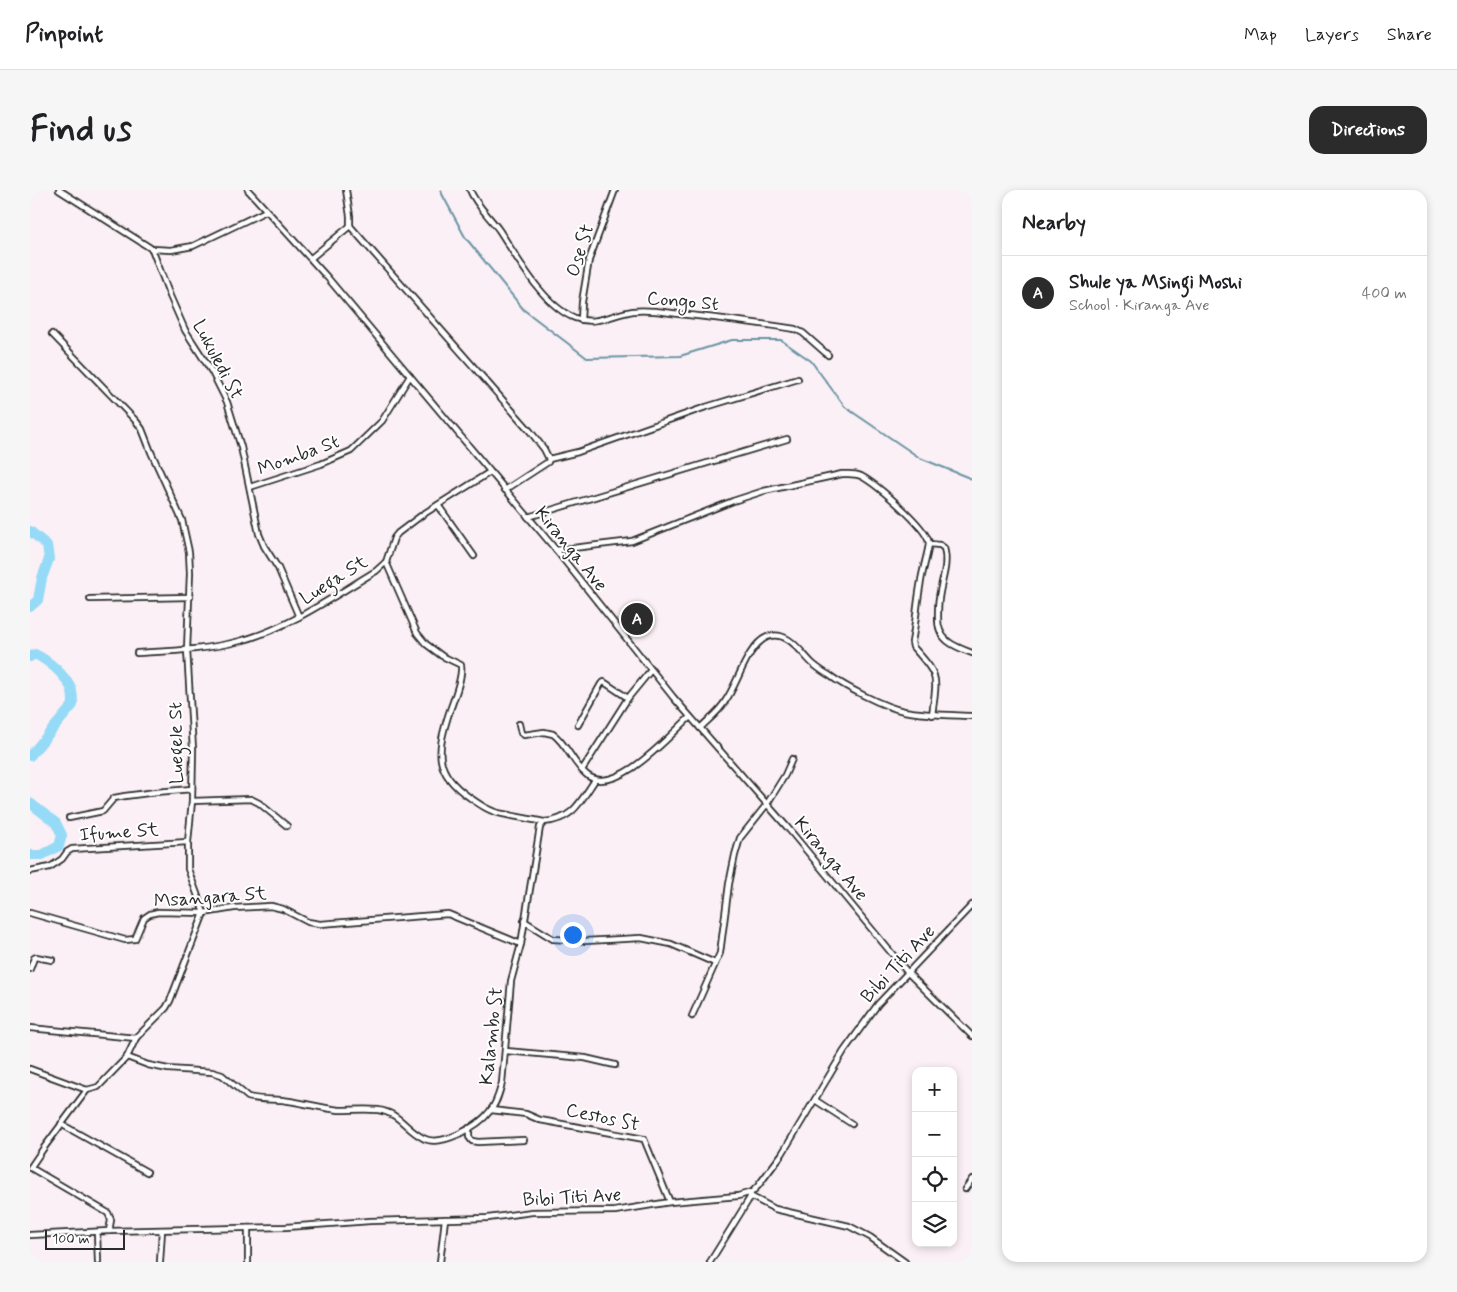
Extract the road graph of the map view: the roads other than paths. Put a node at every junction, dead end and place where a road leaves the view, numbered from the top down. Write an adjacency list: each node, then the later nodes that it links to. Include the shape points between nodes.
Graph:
1 (59, 190): 8 (street)
2 (248, 190): 6 (street, Kiranga Ave)
3 (346, 190): 7 (street)
4 (470, 190): 10 (street, via 546,296 572,317)
5 (615, 190): 10 (street, Ose St, via 589,260)
6 (266, 211): 8 (street, via 193,246); 9 (street, Kiranga Ave)
7 (350, 226): 9 (street); 16 (street, via 530,431)
8 (152, 249): 18 (street, Lukuledi St, via 185,330 227,402)
9 (311, 258): 13 (street, Kiranga Ave)
10 (581, 320): 12 (street, Congo St, via 598,322 632,311 647,310 733,319 795,329)
11 (52, 334): 26 (street, Luegele St, via 142,429 182,520 188,552)
12 (828, 355)
13 (410, 376): 17 (street, Kiranga Ave); 18 (street, Momba St, via 382,421 351,451)
14 (798, 379): 16 (street)
15 (787, 439): 21 (street)
16 (549, 459): 19 (street)
17 (490, 472): 19 (street, Kiranga Ave); 20 (street, Luega St)
18 (250, 487): 28 (street, Lukuledi St, via 259,534)
19 (505, 490): 21 (street, Kiranga Ave)
20 (438, 505): 24 (street); 25 (street, Luega St, via 398,533)
21 (528, 517): 23 (street, Kiranga Ave)
22 (929, 544): 23 (street, via 920,528 893,500 854,473 764,491 632,541); 30 (street, via 944,548 946,559 938,599 940,635); 34 (street, via 912,642 935,674)
23 (556, 550): 32 (street, Kiranga Ave)
24 (474, 556)
25 (386, 562): 28 (street, Luega St); 47 (street, via 417,633 442,656 461,665 441,740 440,758 445,775 458,790 488,810)
26 (190, 597): 27 (street); 29 (street, Luegele St)
27 (90, 599)
28 (300, 617): 29 (street, Luega St, via 240,641)
29 (187, 650): 31 (street, Luega St); 43 (street, Luegele St)
30 (972, 652)
31 (137, 654)
32 (651, 670): 33 (street); 36 (street, Kiranga Ave)
33 (628, 698): 38 (street, via 604,682); 41 (street)
34 (932, 715): 35 (street); 39 (street, via 896,709 844,685 813,664 795,644 785,637 776,636 757,644 726,701)
35 (972, 716)
36 (690, 717): 39 (street, Kiranga Ave); 42 (street, via 624,774 610,780)
37 (519, 724): 41 (street, via 524,735 553,734)
38 (578, 724)
39 (700, 728): 45 (street, Kiranga Ave)
40 (792, 760): 45 (street)
41 (582, 770): 42 (street)
42 (595, 780): 47 (street, via 570,814)
43 (192, 790): 44 (street, Luegele St); 46 (street, via 120,797 112,800 103,811)
44 (192, 801): 48 (street, via 251,799); 49 (street, Luegele St)
45 (767, 804): 57 (street, via 740,838 729,884 721,947); 59 (street, Kiranga Ave)
46 (69, 818)
47 (544, 822): 54 (street, Kalambo St, via 538,833)
48 (287, 826)
49 (188, 842): 50 (street, Ifume St, via 72,849 50,867); 53 (street, Luegele St, via 188,869)
50 (30, 871)
51 (972, 905): 59 (street, Bibi Titi Ave)
52 (30, 913): 53 (street, Msangara St, via 125,940 132,940 137,935 140,924 150,914)
53 (204, 913): 55 (street, Msangara St, via 272,906 320,924 448,914); 63 (street, via 170,1001)
54 (524, 921): 55 (street, Kalambo St); 57 (street, via 553,939 641,938 671,944)
55 (521, 944): 64 (street, Kalambo St, via 511,981)
56 (52, 960): 58 (street, via 36,957)
57 (715, 963): 60 (street)
58 (30, 969)
59 (908, 973): 62 (street, Kiranga Ave); 69 (street, Bibi Titi Ave, via 878,1004 856,1034)
60 (692, 1016)
61 (30, 1028): 63 (street)
62 (972, 1036)
63 (136, 1038): 65 (street)
64 (506, 1050): 66 (street, via 585,1058); 70 (street, Kalambo St, via 502,1083)
65 (127, 1057): 68 (street, via 98,1087); 73 (street, Kalambo St, via 168,1069 222,1075 248,1097 339,1110 384,1111 394,1114 422,1138 430,1140 440,1141)
66 (616, 1065)
67 (30, 1069): 68 (street)
68 (87, 1090): 71 (street)
69 (815, 1100): 72 (street); 79 (street, Bibi Titi Ave, via 782,1154)
70 (491, 1110): 73 (street, Kalambo St); 80 (street, Cestos St, via 526,1114 540,1120 644,1139)
71 (61, 1124): 75 (street); 76 (street)
72 (852, 1124)
73 (469, 1128): 74 (street, via 472,1141)
74 (524, 1140)
75 (30, 1168): 84 (street, via 108,1213 111,1220)
76 (147, 1172)
77 (972, 1179): 78 (street)
78 (965, 1189)
79 (751, 1194): 80 (street, Bibi Titi Ave); 91 (street); 92 (street, via 775,1208 848,1226)
80 (670, 1202): 81 (street, Bibi Titi Ave, via 615,1211 532,1212)
81 (445, 1219): 82 (street, Bibi Titi Ave); 90 (street)
82 (248, 1228): 83 (street, Bibi Titi Ave); 89 (street)
83 (162, 1230): 84 (street, Bibi Titi Ave); 88 (street)
84 (109, 1231): 85 (street, Bibi Titi Ave)
85 (97, 1232): 86 (street, Bibi Titi Ave); 87 (street)
86 (30, 1236)
87 (98, 1262)
88 (160, 1262)
89 (248, 1262)
90 (440, 1262)
91 (710, 1262)
92 (905, 1262)

